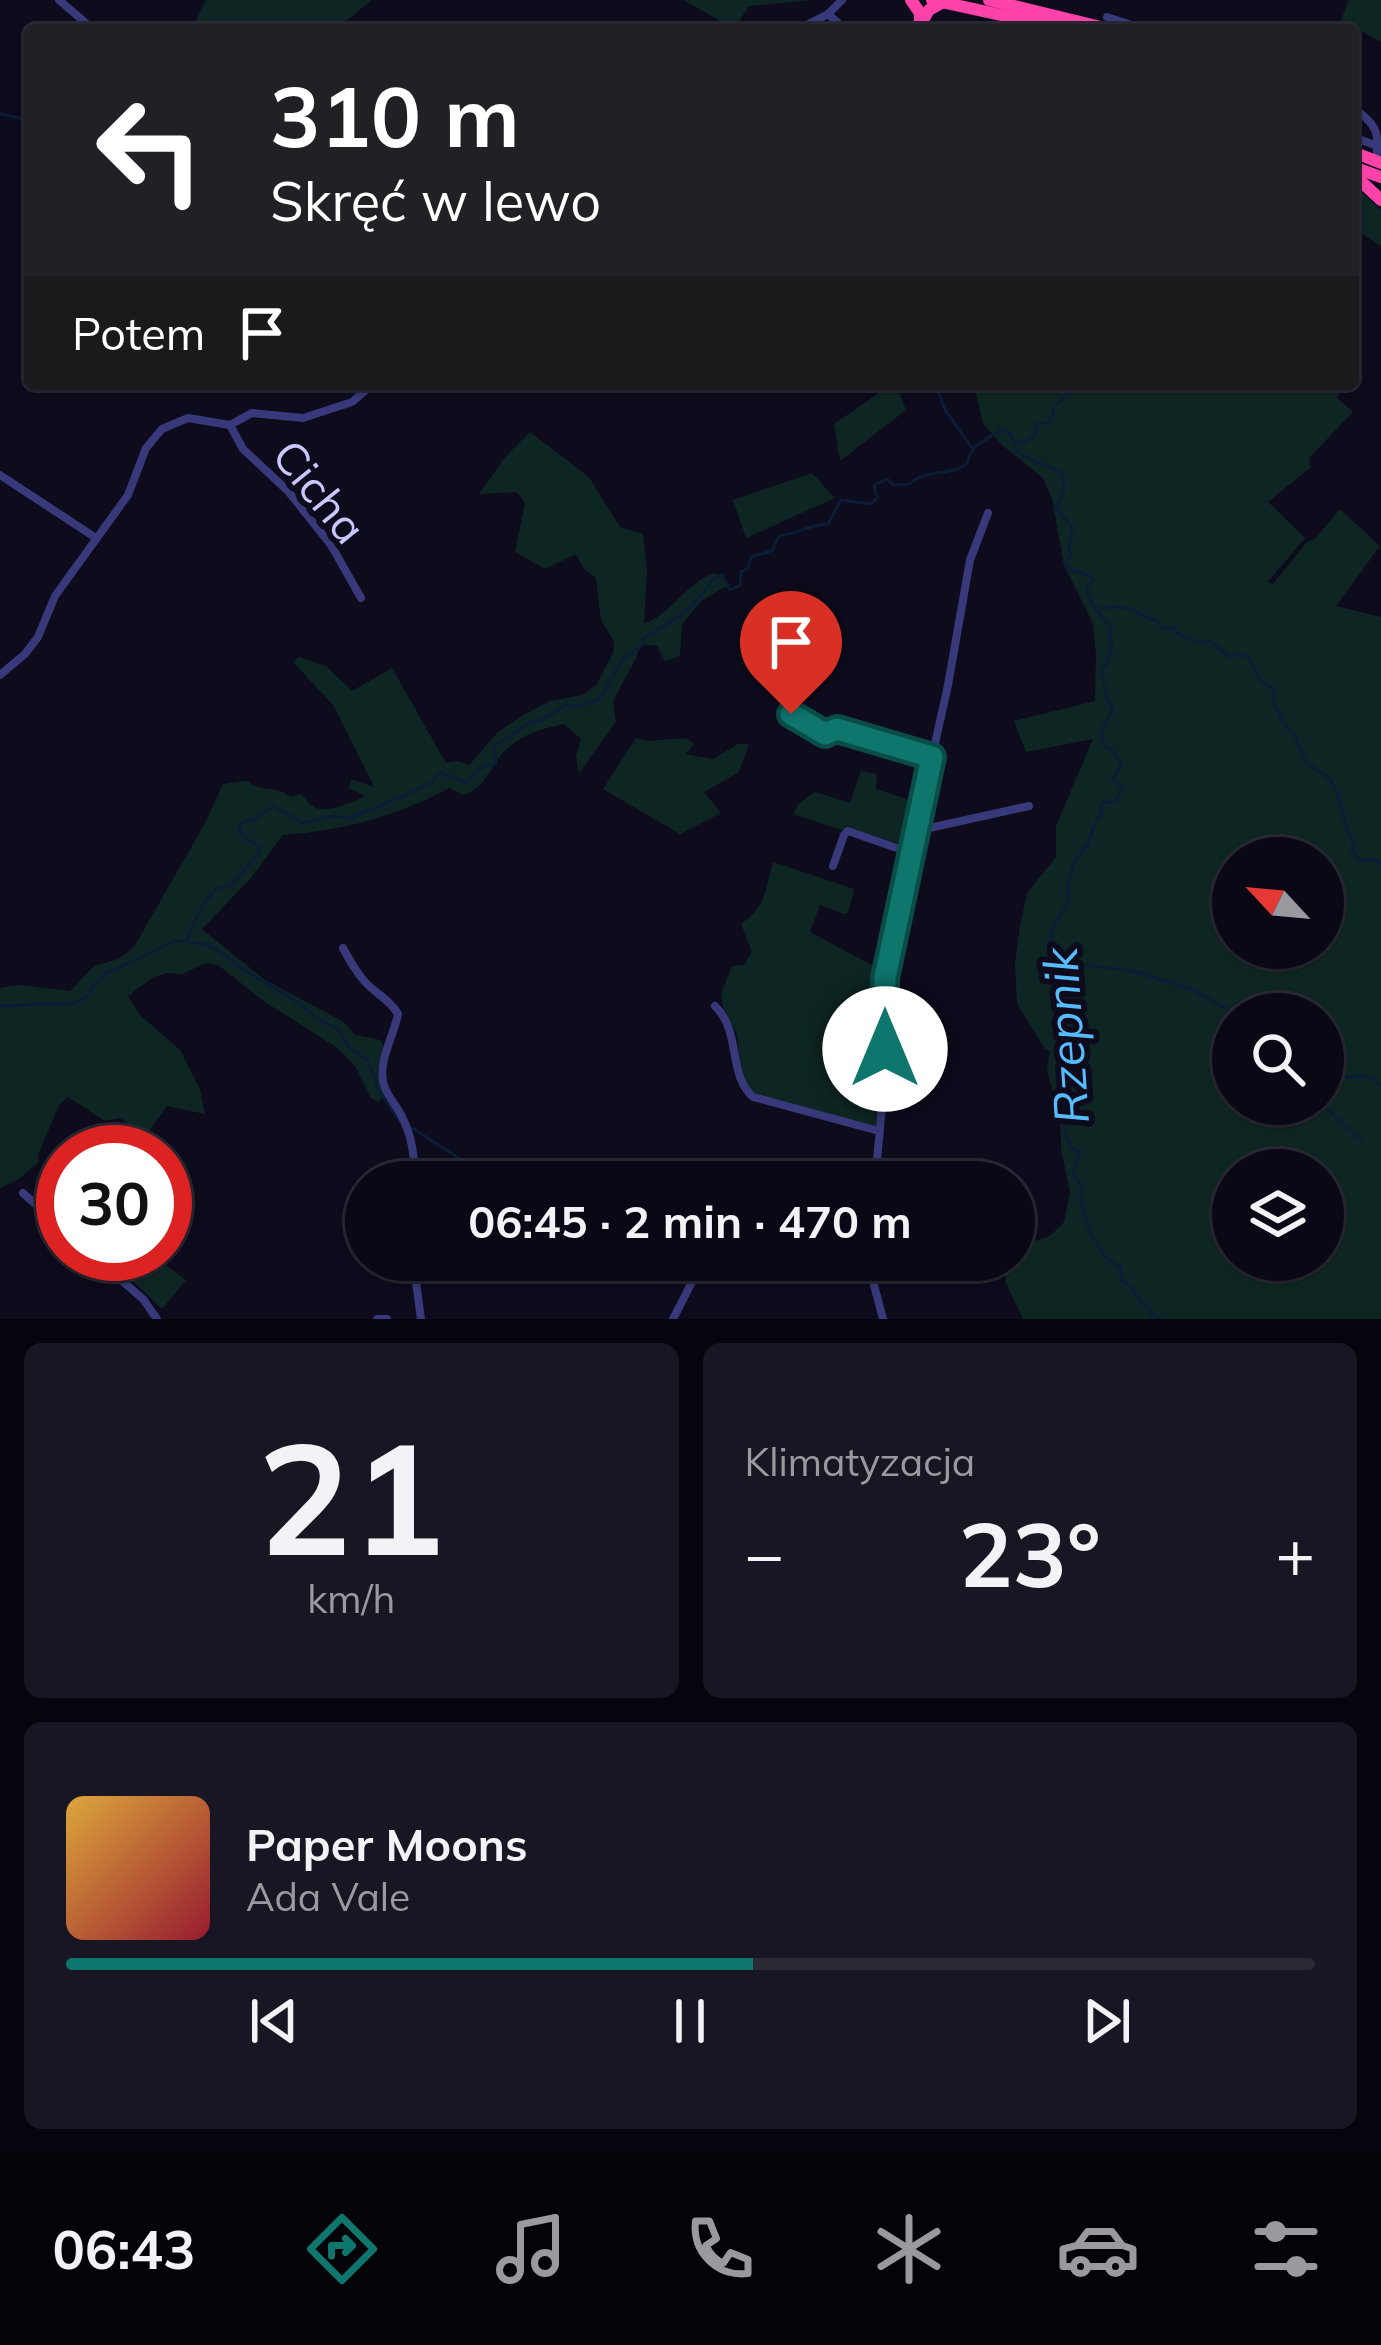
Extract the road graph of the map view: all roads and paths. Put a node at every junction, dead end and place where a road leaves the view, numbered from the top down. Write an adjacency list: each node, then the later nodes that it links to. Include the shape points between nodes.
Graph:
1 (59, 0): 6 (street)
2 (990, 0): 10 (highway)
3 (841, 1): 5 (street)
4 (938, 1): 9 (highway)
5 (828, 14): 7 (street); 8 (street)
6 (87, 24)
7 (809, 24)
8 (839, 24)
9 (1043, 24)
10 (1110, 24)
11 (1359, 112): 12 (street, via 1375,125)
12 (1379, 155)
13 (366, 390): 14 (street, via 304,418 252,413)
14 (230, 425): 17 (street, via 188,418 162,429); 18 (street, Cicha, via 331,544)
15 (0, 476): 17 (street)
16 (988, 513): 21 (street, via 970,560)
17 (96, 538): 19 (street, via 55,596 38,637)
18 (361, 598)
19 (0, 675)
20 (791, 714): 21 (street, via 825,734 837,729)
21 (932, 757): 23 (street)
22 (1029, 806): 23 (street)
23 (916, 831): 24 (street)
24 (911, 853): 25 (street, via 848,832); 28 (street, via 885,978)
25 (833, 866)
26 (344, 948): 29 (street, via 370,988 396,1007 383,1084)
27 (715, 1006): 28 (street, via 753,1097)
28 (879, 1131): 30 (street)
29 (415, 1161)
30 (877, 1161)
31 (23, 1193): 32 (street)
32 (36, 1205)
33 (122, 1281): 37 (street)
34 (416, 1281): 40 (street)
35 (692, 1281): 41 (street)
36 (874, 1281): 42 (street)
37 (157, 1319)
38 (377, 1319): 39 (street)
39 (387, 1319)
40 (421, 1319)
41 (673, 1319)
42 (883, 1319)

